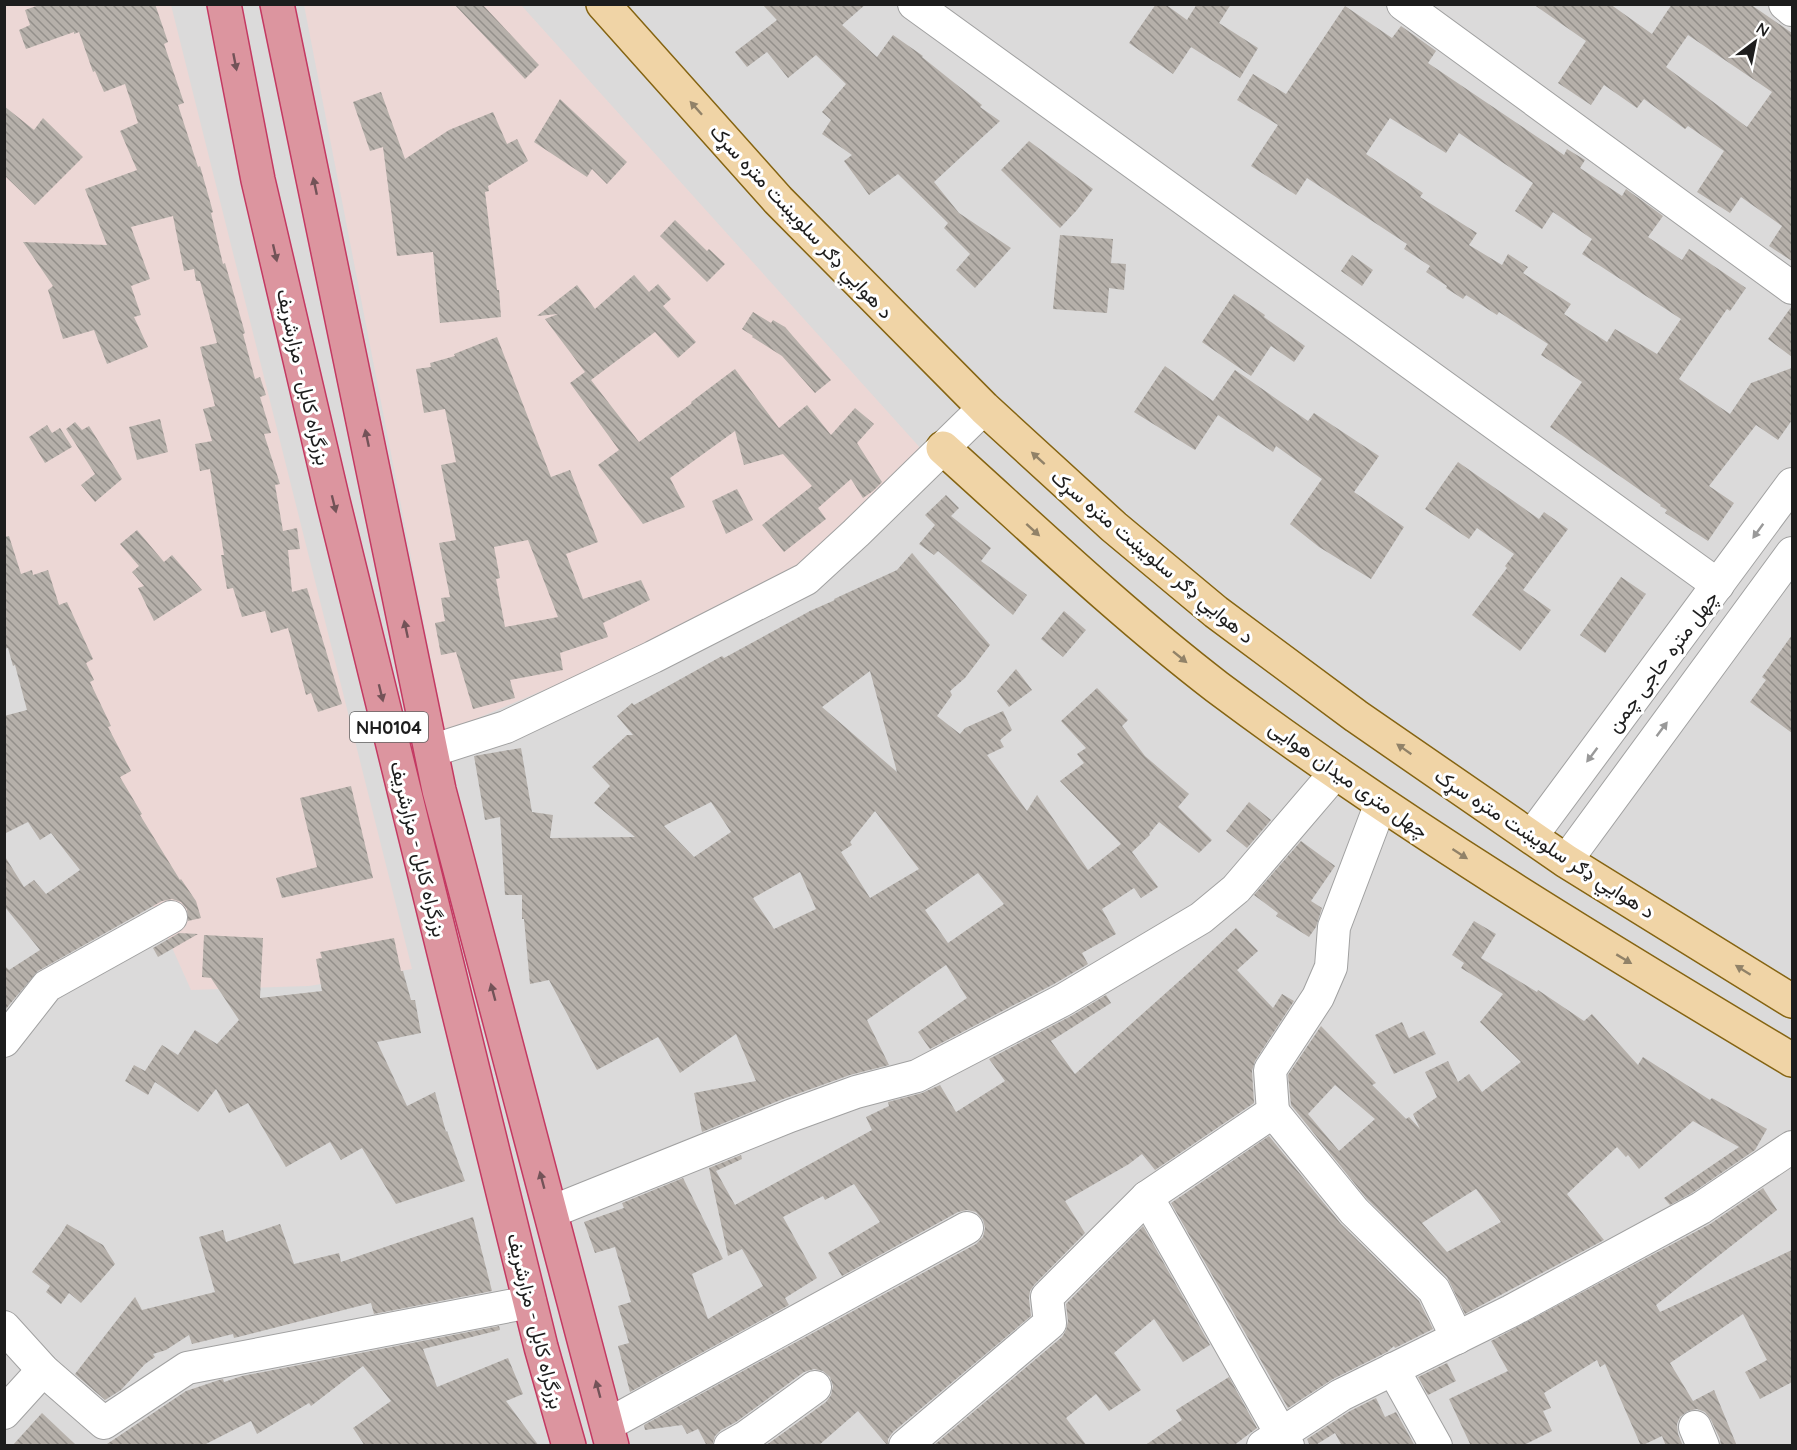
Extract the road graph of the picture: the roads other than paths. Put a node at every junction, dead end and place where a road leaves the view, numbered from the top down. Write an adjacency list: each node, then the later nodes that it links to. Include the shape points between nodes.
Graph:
1 (224, 4): 28 (highway, بزرگراه کابل - مزارشریف / NH0104, one-way to 28, via 258,180 333,501)
2 (277, 4): 14 (highway, بزرگراه کابل - مزارشریف / NH0104, one-way to 2)
3 (603, 4): 9 (main road, د هوايي ډګر سلویښت متره سړک, one-way to 3, via 778,200)
4 (914, 4): 13 (street)
5 (1403, 4): 8 (street)
6 (1785, 4): 7 (street)
7 (1792, 10)
8 (1792, 288)
9 (984, 408): 10 (street); 17 (main road, د هوايي ډګر سلویښت متره سړک, one-way to 9, via 1356,716 1216,612 1114,527)
10 (943, 448): 14 (street, via 806,579 506,728); 15 (main road, چهل متری میدان هوایی, one-way to 15, via 1111,601 1217,686)
11 (1792, 484): 13 (street, چهل متره حاجی چمن, one-way to 13)
12 (1790, 564): 18 (street, چهل متره حاجی چمن, one-way to 12)
13 (1718, 585): 17 (street, چهل متره حاجی چمن, one-way to 17)
14 (431, 751): 26 (highway, بزرگراه کابل - مزارشریف / NH0104, one-way to 14)
15 (1336, 772): 16 (main road, چهل متری میدان هوایی); 26 (street, via 1236,889 1201,918 1063,1000 917,1076 856,1092 790,1116)
16 (1381, 803): 22 (main road, چهل متری میدان هوایی, one-way to 22, via 1604,947); 23 (street, via 1334,927 1331,967 1318,998 1270,1070)
17 (1531, 837): 18 (main road, د هوايي ډګر سلویښت متره سړک)
18 (1566, 861): 20 (main road, د هوايي ډګر سلویښت متره سړک, one-way to 18)
19 (171, 917): 21 (street, via 47,986)
20 (1792, 1001)
21 (4, 1041)
22 (1792, 1060)
23 (1273, 1112): 25 (street); 30 (street, via 1354,1211 1434,1290)
24 (1792, 1147): 30 (street, via 1701,1208)
25 (1147, 1197): 36 (street); 39 (street, via 1047,1297 1050,1323)
26 (551, 1212): 35 (highway, بزرگراه کابل - مزارشریف / NH0104, one-way to 26)
27 (968, 1228): 35 (street)
28 (530, 1302): 32 (street, via 187,1368 104,1423); 37 (highway, بزرگراه کابل - مزارشریف / NH0104)
29 (4, 1327): 32 (street)
30 (1457, 1338): 31 (street)
31 (1393, 1369): 36 (street, via 1341,1395); 40 (street)
32 (43, 1370): 34 (street)
33 (815, 1387): 38 (street)
34 (4, 1413)
35 (610, 1435)
36 (1278, 1442)
37 (569, 1446)
38 (730, 1446)
39 (904, 1446)
40 (1436, 1446)

